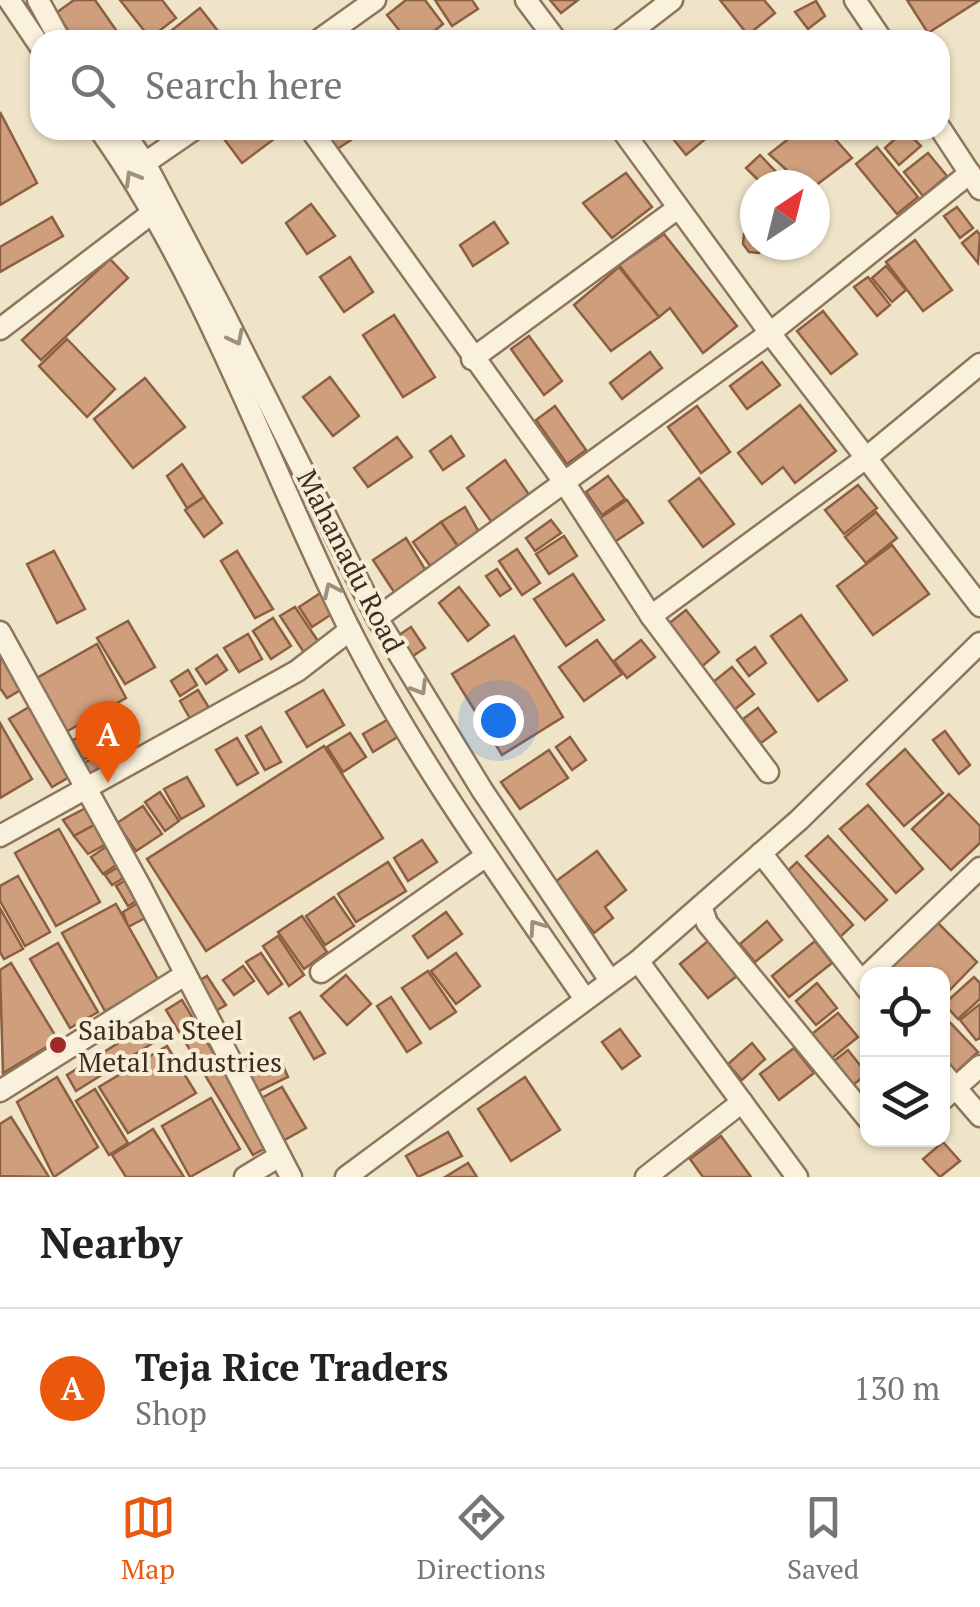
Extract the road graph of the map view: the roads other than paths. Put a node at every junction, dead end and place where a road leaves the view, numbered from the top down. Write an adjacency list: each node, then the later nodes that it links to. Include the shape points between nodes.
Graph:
1 (9, 0): 12 (street)
2 (374, 0): 8 (street)
3 (526, 0): 9 (street)
4 (672, 0): 10 (street)
5 (855, 0): 11 (street)
6 (40, 1): 7 (street)
7 (55, 30)
8 (333, 30)
9 (548, 30)
10 (633, 30)
11 (875, 30)
12 (30, 31)
13 (108, 140): 21 (street, Mahanadu Road, one-way to 13)
14 (129, 140): 19 (street, Mahanadu Road)
15 (178, 140): 19 (street)
16 (317, 140): 25 (street)
17 (629, 140): 22 (street)
18 (948, 140): 20 (street)
19 (145, 163): 21 (street, Mahanadu Road)
20 (975, 181): 24 (street)
21 (159, 208): 23 (street); 31 (street, Mahanadu Road, one-way to 31); 32 (street, Mahanadu Road, one-way to 21)
22 (678, 208): 24 (street); 25 (street)
23 (0, 329)
24 (770, 333): 27 (street); 28 (street)
25 (472, 359): 28 (street)
26 (980, 364): 27 (street)
27 (866, 458): 29 (street); 30 (street)
28 (564, 482): 30 (street); 31 (street)
29 (980, 606)
30 (651, 616): 35 (street)
31 (378, 618): 47 (street, Mahanadu Road, one-way to 47, via 482,790)
32 (350, 630): 36 (street, via 297,671); 39 (street, Mahanadu Road)
33 (0, 632): 36 (street)
34 (977, 651): 38 (street)
35 (768, 772)
36 (84, 788): 37 (street); 46 (street)
37 (0, 836)
38 (762, 853): 41 (street); 45 (street)
39 (486, 856): 44 (street); 48 (street, Mahanadu Road, one-way to 39)
40 (980, 868): 43 (street)
41 (700, 906): 42 (street); 54 (street, via 707,924)
42 (638, 961): 47 (street); 53 (street)
43 (880, 967)
44 (321, 972)
45 (860, 974)
46 (184, 976): 52 (street); 56 (street)
47 (609, 979): 48 (street)
48 (585, 998): 57 (street)
49 (980, 1066): 50 (street)
50 (950, 1085)
51 (950, 1090): 55 (street)
52 (0, 1091)
53 (742, 1102): 59 (street); 60 (street)
54 (860, 1108)
55 (980, 1116)
56 (284, 1167): 58 (street)
57 (360, 1172)
58 (246, 1177)
59 (646, 1177)
60 (797, 1177)

